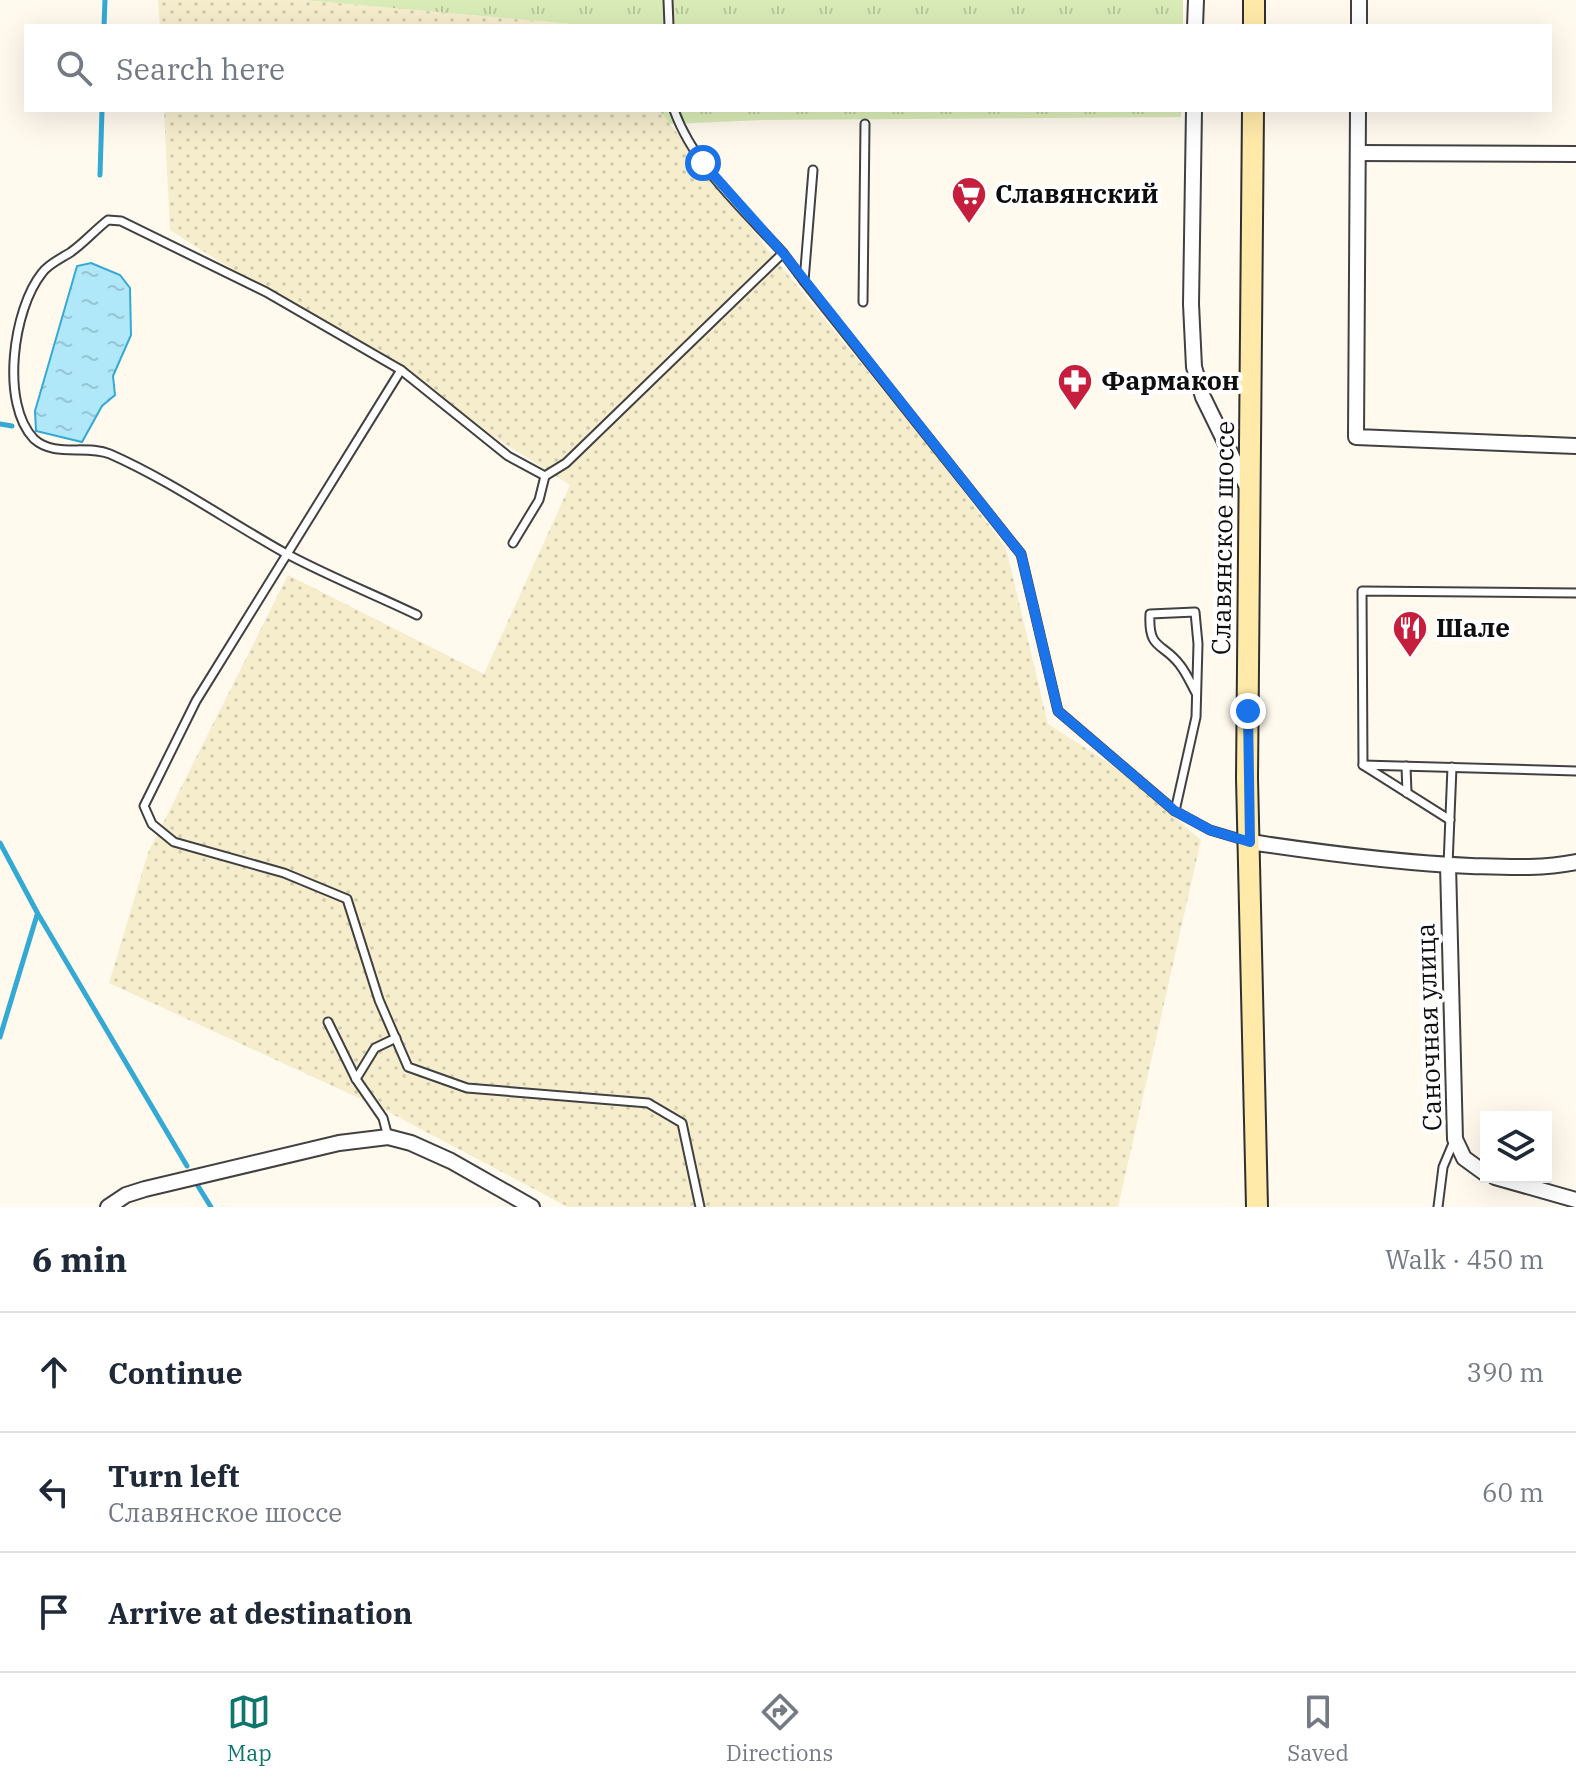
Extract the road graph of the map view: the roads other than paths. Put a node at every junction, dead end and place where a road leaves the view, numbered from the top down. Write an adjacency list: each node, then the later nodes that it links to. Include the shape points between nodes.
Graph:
1 (668, 0): 5 (lane)
2 (1196, 0): 6 (street)
3 (1254, 0): 7 (main road)
4 (1359, 0): 8 (street)
5 (669, 24)
6 (1195, 24)
7 (1254, 24)
8 (1359, 24)
9 (675, 112): 17 (lane, via 703,163)
10 (1194, 112): 23 (street, via 1194,367)
11 (1253, 112): 23 (main road, Славянское шоссе)
12 (1358, 112): 14 (street)
13 (865, 124): 19 (lane)
14 (1358, 153): 15 (street); 21 (street, via 1356,437)
15 (1576, 154)
16 (813, 170): 18 (lane)
17 (783, 253): 18 (lane); 22 (lane, via 566,463)
18 (804, 281): 34 (lane, via 1021,554 1058,711)
19 (863, 302)
20 (401, 370): 22 (lane, via 508,456); 25 (lane); 25 (lane, via 266,292 121,221 108,220 42,271 14,340 12,371 20,416 35,439 60,451 95,449 109,454)
21 (1576, 446)
22 (545, 476): 24 (lane, via 539,500)
23 (1248, 489): 36 (main road, Славянское шоссе)
24 (513, 543)
25 (287, 554): 27 (lane); 40 (lane, via 196,701 144,806 152,824 174,842 284,873 347,899)
26 (1576, 593): 29 (lane, via 1362,591)
27 (417, 615)
28 (1196, 693): 28 (lane, via 1195,612 1150,614 1149,633 1179,663); 34 (lane, via 1196,717)
29 (1363, 765): 30 (lane); 33 (lane)
30 (1406, 766): 31 (lane); 33 (lane)
31 (1452, 767): 32 (lane); 35 (lane)
32 (1576, 771)
33 (1407, 793): 35 (lane)
34 (1175, 811): 36 (lane, via 1210,830)
35 (1450, 820): 38 (lane)
36 (1250, 842): 38 (street); 50 (main road, Славянское шоссе)
37 (1576, 862): 38 (street, via 1544,868)
38 (1448, 865): 43 (street, Саночная улица)
39 (328, 1022): 41 (lane)
40 (396, 1038): 41 (lane, via 375,1048); 49 (lane, via 408,1067 467,1088 648,1103 682,1123)
41 (356, 1079): 42 (lane, via 383,1118)
42 (388, 1137): 47 (street, via 339,1143 145,1189); 48 (street, via 451,1161)
43 (1455, 1139): 44 (street, Саночная улица, via 1464,1158); 51 (lane, via 1443,1167)
44 (1480, 1172)
45 (1516, 1183): 46 (street)
46 (1576, 1200)
47 (108, 1207)
48 (532, 1207)
49 (700, 1207)
50 (1257, 1207)
51 (1438, 1207)

